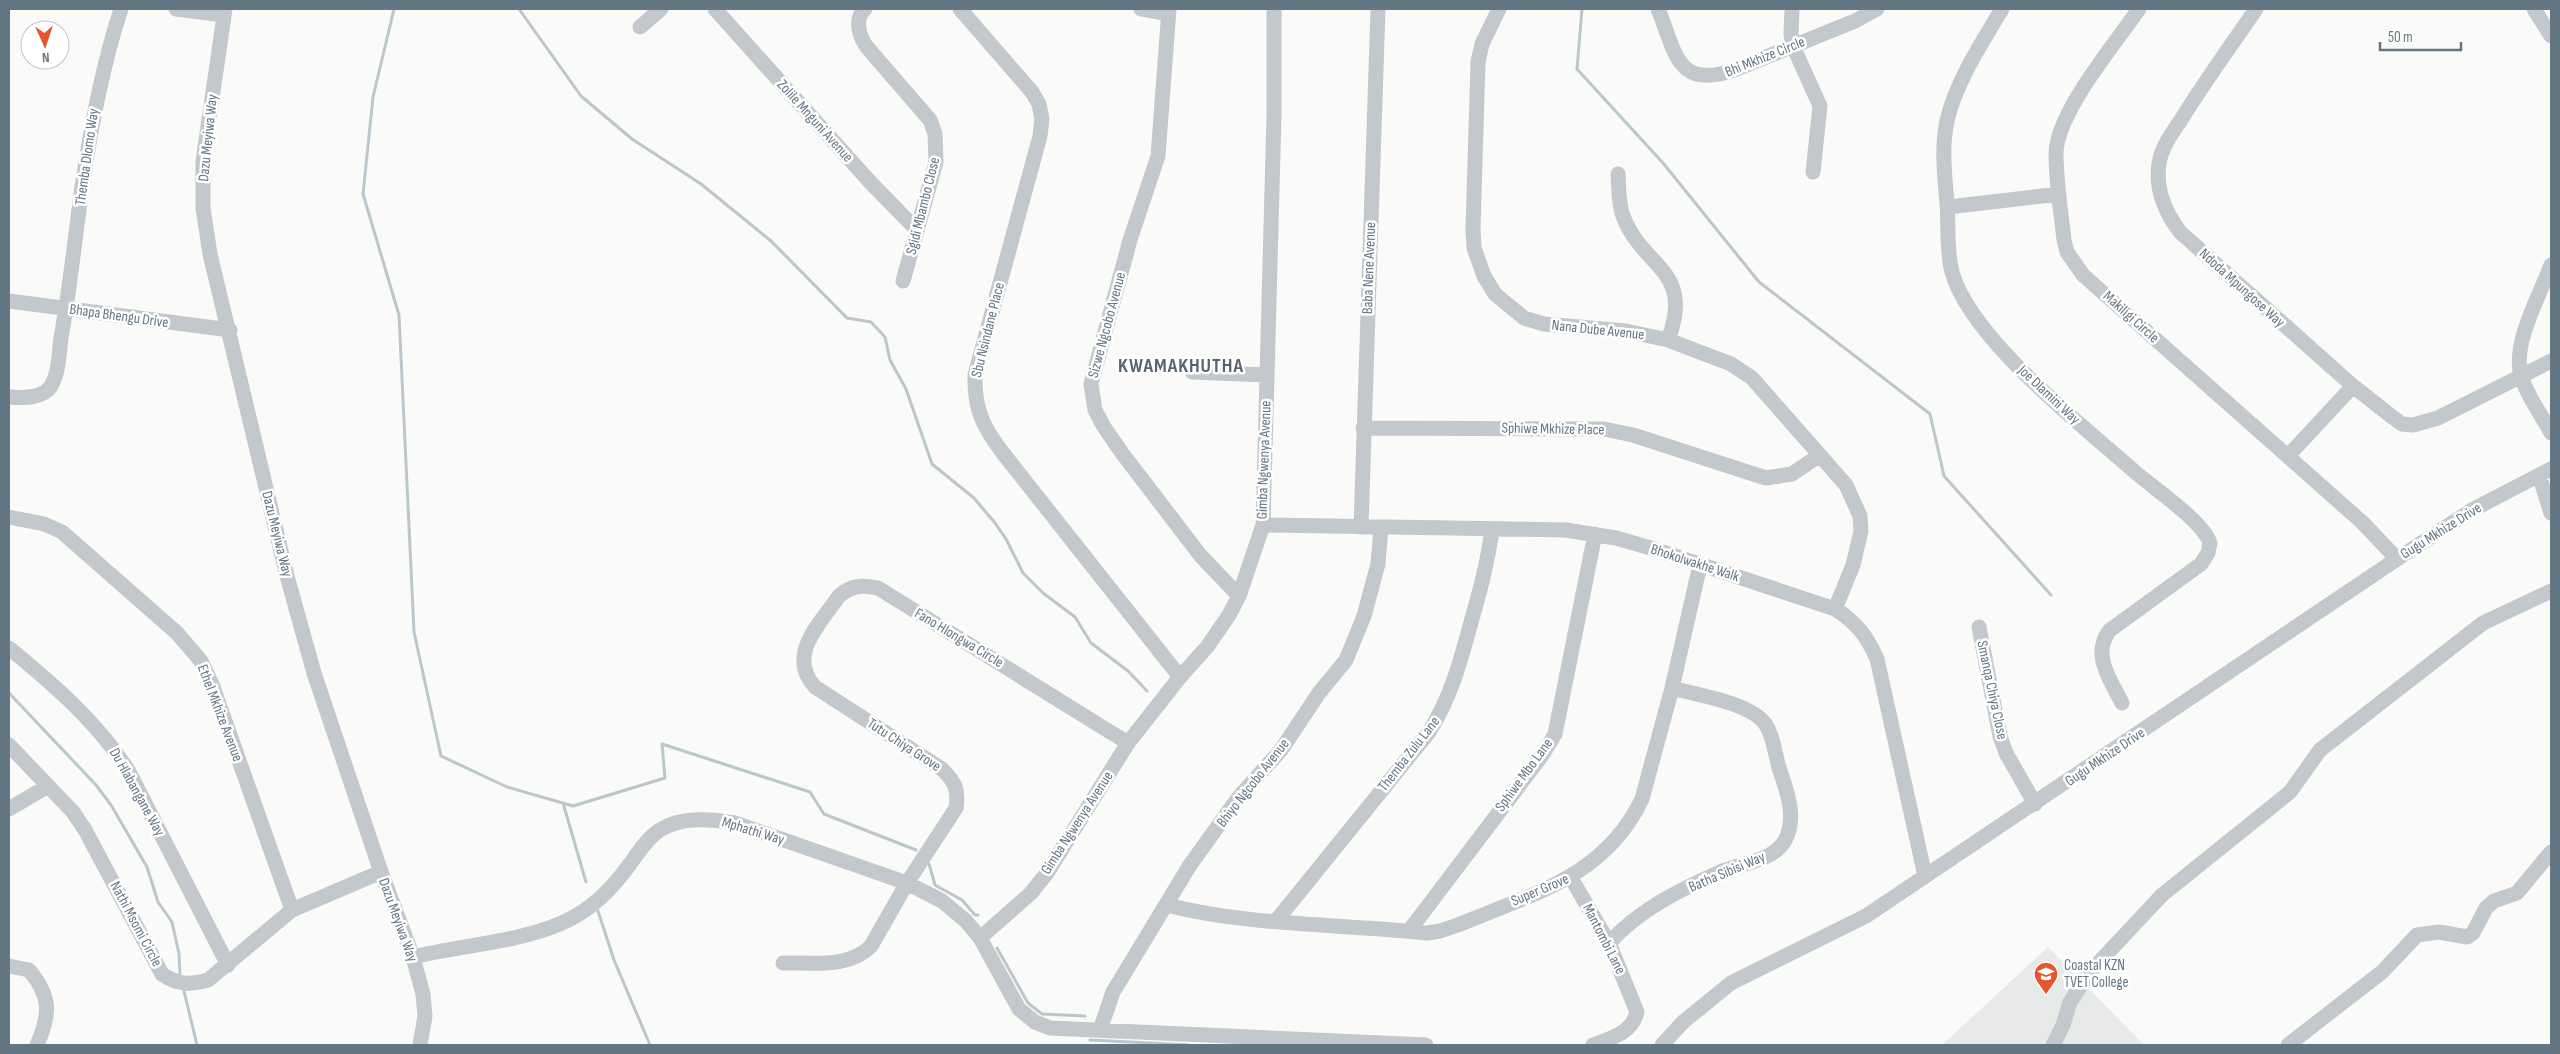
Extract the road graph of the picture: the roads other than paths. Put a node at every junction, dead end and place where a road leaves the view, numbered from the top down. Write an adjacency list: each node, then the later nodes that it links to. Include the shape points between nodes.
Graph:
1 (121, 9): 31 (street, Themba Dlomo Way, via 97,93)
2 (176, 9): 18 (street)
3 (661, 9): 20 (street)
4 (715, 9): 27 (street, Zolile Mnguni Avenue)
5 (865, 9): 27 (street, Sgidi Mbambo Close, via 859,20 866,46 930,120 935,134 936,162)
6 (960, 9): 60 (street, Sbu Nsindane Place, via 1032,92 1042,119 1031,172 975,375 974,395 979,416 1000,450)
7 (1141, 9): 19 (street)
8 (1274, 9): 36 (street, Gimba Ngwenya Avenue)
9 (1378, 9): 40 (street, Baba Nene Avenue)
10 (1499, 9): 33 (street, Nana Dube Avenue, via 1482,44 1476,80 1473,229 1474,248 1484,276 1495,294 1524,318 1544,324 1626,331)
11 (1658, 9): 22 (street, Bhi Mkhize Circle, via 1682,66 1690,74 1704,78 1715,77)
12 (1792, 9): 22 (street)
13 (1877, 9): 22 (street, Bhi Mkhize Circle)
14 (2002, 9): 26 (street, Joe Dlamini Way, via 1955,96 1947,120 1944,141)
15 (2139, 9): 25 (street, Makiligi Circle, via 2065,118 2056,152)
16 (2256, 9): 38 (street, Ndoda Mpungose Way, via 2168,140 2159,164 2162,201 2167,215 2180,232)
17 (2534, 9): 21 (street)
18 (225, 12): 32 (street, Dazu Meyiwa Way, via 202,161 203,208 210,254)
19 (1168, 12): 55 (street, Sizwe Ngcobo Avenue, via 1158,156 1130,240 1094,370 1091,394 1104,427 1122,453 1200,555)
20 (640, 27)
21 (2551, 36)
22 (1793, 46): 23 (street, via 1820,106)
23 (1813, 172)
24 (1618, 174): 33 (street, via 1623,217 1673,287 1676,309)
25 (2059, 194): 26 (street); 43 (street, Makiligi Circle, via 2067,252 2083,274)
26 (1948, 207): 62 (street, Joe Dlamini Way, via 1952,271 1972,314 2012,360 2127,465 2198,524 2208,537 2208,553 2201,564 2110,630 2104,638 2102,658)
27 (917, 230): 29 (street, Sgidi Mbambo Close)
28 (2551, 265): 37 (street, via 2520,350)
29 (903, 281)
30 (9, 301): 31 (street, Bhapa Bhengu Drive)
31 (68, 309): 32 (street, Bhapa Bhengu Drive); 39 (street, Themba Dlomo Way, via 52,386 40,395)
32 (230, 330): 69 (street, Dazu Meyiwa Way, via 287,576 314,673)
33 (1668, 340): 42 (street, Nana Dube Avenue, via 1731,364 1752,378)
34 (2551, 361): 37 (street, Ndoda Mpungose Way)
35 (1192, 372): 36 (street)
36 (1267, 375): 47 (street, Gimba Ngwenya Avenue)
37 (2521, 376): 38 (street, Ndoda Mpungose Way, via 2438,418 2413,425 2396,420); 41 (street)
38 (2353, 386): 43 (street)
39 (9, 397)
40 (1363, 428): 42 (street, Sphiwe Mkhize Place, via 1604,429 1633,435 1766,478 1792,474); 48 (street, Baba Nene Avenue)
41 (2551, 433)
42 (1820, 455): 56 (street, Nana Dube Avenue, via 1846,485 1860,516 1862,532)
43 (2288, 456): 52 (street, Makiligi Circle, via 2363,523)
44 (2545, 472): 45 (street); 52 (street, Gugu Mkhize Drive, via 2472,510)
45 (2551, 513)
46 (9, 516): 74 (street, Ethel Mkhize Avenue, via 62,532 190,647 213,687)
47 (1263, 525): 48 (street, Bhokolwakhe Walk); 55 (street, Gimba Ngwenya Avenue)
48 (1361, 527): 49 (street, Bhokolwakhe Walk)
49 (1381, 527): 50 (street, Bhokolwakhe Walk); 73 (street, Bhiyo Ngcobo Avenue, via 1378,564 1364,616 1346,660 1318,693 1282,750 1221,822 1190,865)
50 (1492, 529): 51 (street, Bhokolwakhe Walk, via 1566,530); 75 (street, Themba Zulu Lane, via 1483,577 1448,700 1429,732)
51 (1595, 534): 53 (street, Bhokolwakhe Walk); 76 (street, Sphiwe Mbo Lane, via 1558,719 1550,744)
52 (2397, 559): 66 (street, Gugu Mkhize Drive)
53 (1700, 564): 56 (street, Bhokolwakhe Walk); 61 (street, Super Grove)
54 (2551, 591): 90 (street, via 2483,623 2320,750 2290,792 2162,896 2089,973 2074,995)
55 (1239, 596): 60 (street, Gimba Ngwenya Avenue, via 1206,647)
56 (1834, 609): 70 (street, Bhokolwakhe Walk, via 1862,630 1877,660)
57 (1979, 627): 66 (street, Smanqa Chiya Close, via 2000,736)
58 (805, 647): 63 (street, Fano Hlongwa Circle, via 846,590 864,585 878,588); 72 (street, Tutu Chiya Grove, via 802,665 808,680 942,768 955,781 958,794 956,808)
59 (9, 648): 81 (street, Du Hlabangane Way, via 93,724 113,747 128,770)
60 (1180, 677): 63 (street, Gimba Ngwenya Avenue)
61 (1672, 688): 71 (street, Super Grove, via 1649,779 1635,815 1605,851); 78 (street, Batha Sibisi Way, via 1748,710 1761,718 1771,735 1791,808 1790,827 1784,842 1775,851 1720,872 1647,909)
62 (2122, 703)
63 (1128, 743): 77 (street, Gimba Ngwenya Avenue, via 1047,873)
64 (9, 745): 65 (street, Nathi Msomi Circle)
65 (48, 786): 67 (street); 81 (street, Nathi Msomi Circle, via 85,830 162,974 192,985 208,980)
66 (2035, 804): 70 (street, Gugu Mkhize Drive)
67 (9, 809)
68 (2551, 852): 91 (street, via 2517,893 2494,901 2486,908 2473,933 2467,937 2440,932 2417,936 2382,972)
69 (381, 872): 74 (street, Nathi Msomi Circle); 79 (street, Dazu Meyiwa Way)
70 (1925, 876): 89 (street, Gugu Mkhize Drive, via 1841,930 1731,983 1683,1022)
71 (1571, 878): 76 (street, Super Grove, via 1440,931); 78 (street, Mantombi Lane)
72 (907, 883): 77 (street, Mphathi Way, via 955,911); 79 (street, Mphathi Way, via 735,823 709,819 682,822 660,830 604,897 563,922 539,932); 80 (street, via 880,932 863,954 837,962)
73 (1167, 905): 75 (street, Super Grove, via 1191,911); 83 (street, Bhiyo Ngcobo Avenue, via 1113,992)
74 (292, 910): 81 (street, Nathi Msomi Circle)
75 (1276, 920): 76 (street, Super Grove)
76 (1409, 931)
77 (980, 938): 83 (street, Mphathi Way, via 1019,1009 1035,1022 1050,1028)
78 (1609, 943): 84 (street, Mantombi Lane, via 1638,1012)
79 (413, 957): 86 (street, Dazu Meyiwa Way, via 425,1006)
80 (783, 963)
81 (228, 965)
82 (9, 966): 85 (street, via 29,970 47,1003 44,1029)
83 (1100, 1030): 87 (street)
84 (1619, 1041): 88 (street)
85 (37, 1045)
86 (420, 1045)
87 (1426, 1045)
88 (1594, 1045)
89 (1662, 1045)
90 (2053, 1045)
91 (2288, 1045)

